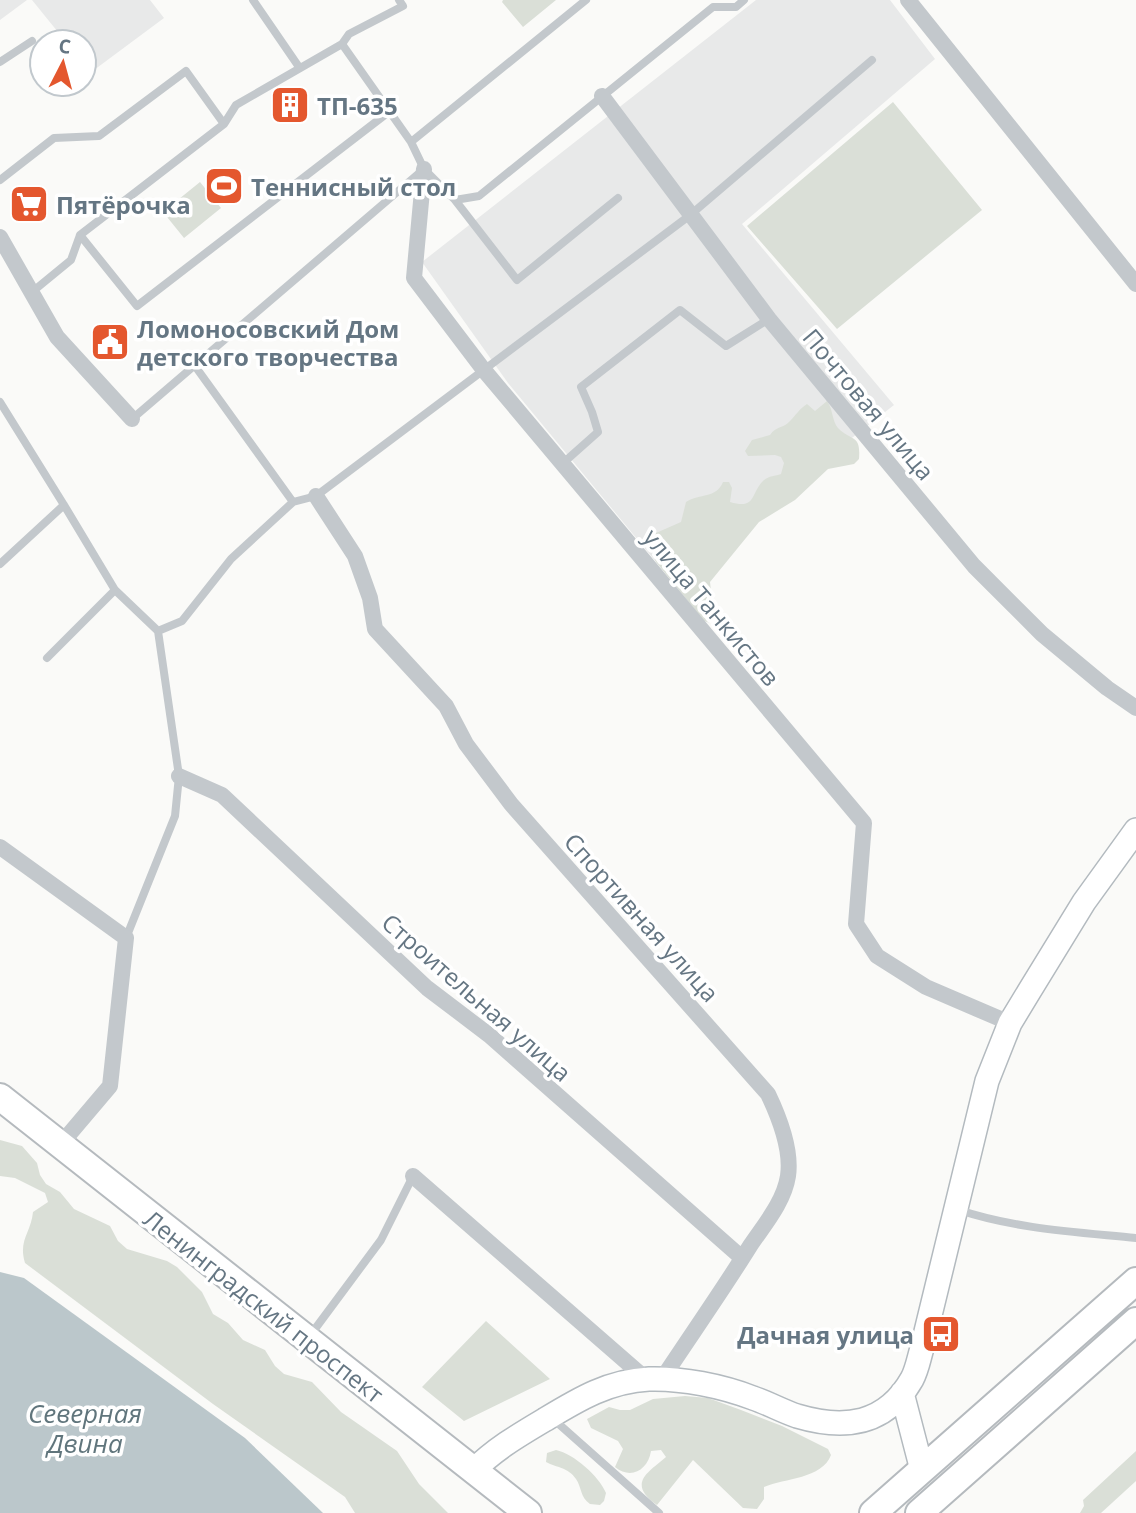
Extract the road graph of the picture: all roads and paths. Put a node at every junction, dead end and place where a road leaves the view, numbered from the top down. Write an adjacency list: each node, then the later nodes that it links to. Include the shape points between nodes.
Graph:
1 (253, 0): 10 (lane)
2 (399, 0): 7 (lane, via 403,6 349,34)
3 (586, 0): 14 (lane)
4 (744, 0): 11 (lane, via 736,7 713,6)
5 (908, 0): 22 (street)
6 (28, 44): 9 (lane)
7 (342, 44): 10 (lane); 12 (lane)
8 (872, 60): 19 (lane)
9 (0, 62)
10 (299, 67): 13 (lane, via 236,105)
11 (602, 96): 18 (lane, via 479,197); 19 (street, Почтовая улица)
12 (390, 111): 14 (lane); 20 (lane, via 137,306)
13 (224, 124): 16 (lane, via 186,71 99,136 54,138); 20 (lane)
14 (411, 142): 15 (lane)
15 (424, 169): 18 (lane); 25 (lane); 26 (street, улица Танкистов, via 414,278)
16 (0, 180)
17 (618, 198): 18 (lane, via 517,280)
18 (455, 200)
19 (689, 216): 24 (street, Почтовая улица); 26 (lane)
20 (80, 235): 23 (lane, via 71,260)
21 (2, 245): 23 (street)
22 (1136, 284)
23 (33, 292): 28 (street, via 57,337)
24 (769, 319): 29 (lane, via 726,346 680,310 581,387 598,432); 37 (street, Почтовая улица, via 974,566 1042,634)
25 (195, 366): 28 (lane); 31 (lane)
26 (483, 369): 29 (street, улица Танкистов); 30 (lane)
27 (1, 405): 32 (lane)
28 (132, 419)
29 (562, 464): 42 (street, улица Танкистов, via 864,823 856,924 877,956 926,987)
30 (316, 496): 31 (lane); 48 (street, Спортивная улица, via 355,556 375,629 446,706 466,744 511,804 768,1094 782,1133 788,1173 779,1202)
31 (293, 502): 35 (lane, via 231,559 182,621)
32 (64, 505): 33 (lane); 34 (lane)
33 (0, 564)
34 (115, 590): 35 (lane); 36 (lane)
35 (158, 631): 38 (lane)
36 (47, 658)
37 (1136, 708)
38 (179, 776): 41 (lane, via 175,816); 48 (street, Строительная улица, via 222,795 427,988 489,1035)
39 (1136, 830): 42 (street, via 1084,902)
40 (0, 847): 41 (street)
41 (126, 939): 44 (street, via 110,1086)
42 (1010, 1023): 46 (street, via 987,1082)
43 (0, 1097): 44 (main road, Ленинградский проспект)
44 (60, 1145): 51 (main road, Ленинградский проспект)
45 (413, 1176): 51 (lane, via 381,1240); 52 (street)
46 (956, 1209): 47 (lane, via 1041,1228); 53 (street, via 919,1358)
47 (1136, 1238)
48 (743, 1258): 52 (street, Спортивная улица)
49 (1136, 1281): 55 (main road)
50 (1136, 1321): 60 (main road)
51 (307, 1340): 56 (main road, Ленинградский проспект)
52 (654, 1379): 53 (street, via 720,1388 825,1423 876,1417); 54 (street, via 589,1393)
53 (902, 1393): 55 (street)
54 (550, 1416): 56 (street, via 490,1454); 58 (lane)
55 (922, 1470): 59 (main road)
56 (473, 1471): 57 (main road, Ленинградский проспект)
57 (528, 1513)
58 (659, 1513)
59 (873, 1513)
60 (919, 1513)

